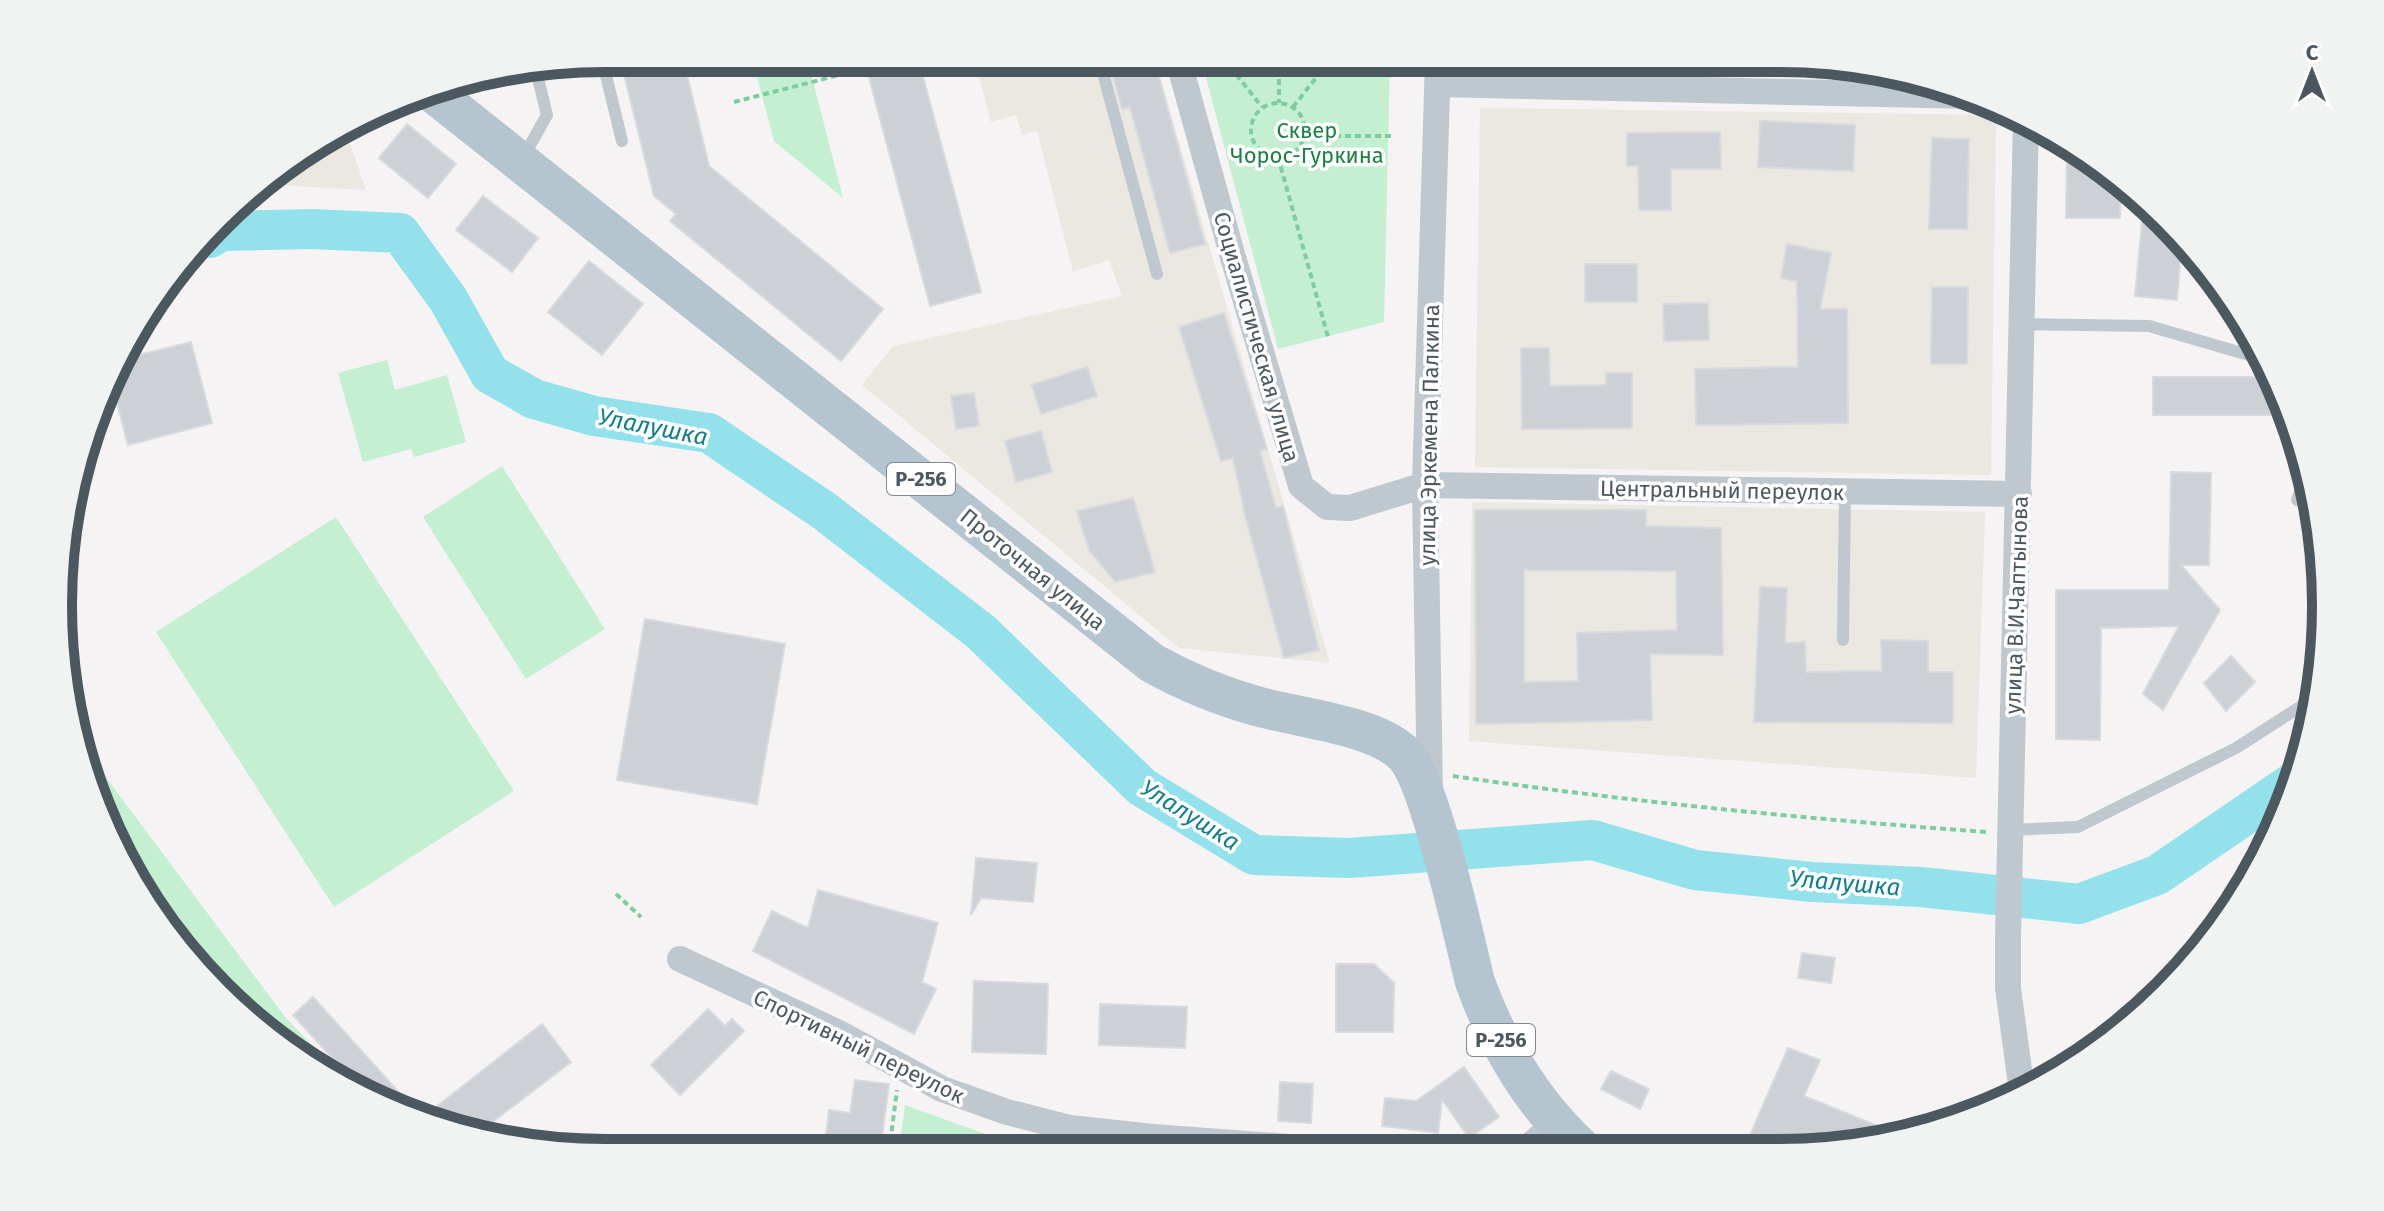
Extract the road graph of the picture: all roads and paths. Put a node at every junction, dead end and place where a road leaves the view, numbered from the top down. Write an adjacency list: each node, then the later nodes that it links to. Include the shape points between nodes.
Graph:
1 (605, 72): 20 (lane)
2 (1103, 72): 23 (lane)
3 (1182, 72): 27 (street, Социалистическая улица, via 1301,486 1327,507 1350,508)
4 (1234, 72): 16 (path)
5 (1279, 72): 14 (path)
6 (1321, 72): 15 (path)
7 (1438, 72): 27 (street, улица Эркемена Палкина)
8 (1459, 72): 11 (street)
9 (847, 73): 13 (path)
10 (538, 77): 22 (lane, via 547,115)
11 (1930, 94)
12 (440, 98): 22 (main road, Проточная улица / Р-256)
13 (734, 102)
14 (1279, 103): 15 (path); 16 (path)
15 (1293, 107): 18 (path, via 1304,120)
16 (1262, 108): 21 (path, via 1252,121 1252,138 1262,152)
17 (2026, 133): 24 (street, улица В.И.Чаптынова)
18 (1305, 136): 19 (path); 21 (path, via 1296,152)
19 (1394, 136)
20 (622, 141)
21 (1278, 157): 25 (path)
22 (520, 162): 34 (main road, Проточная улица / Р-256, via 1152,663 1225,697 1379,737 1406,755)
23 (1157, 274)
24 (2021, 324): 26 (lane, via 2149,326); 30 (street, улица В.И.Чаптынова)
25 (1328, 337)
26 (2249, 355)
27 (1425, 485): 28 (street, Центральный переулок); 34 (street, улица Эркемена Палкина)
28 (1845, 491): 30 (street, Центральный переулок); 32 (lane)
29 (2300, 492): 31 (lane)
30 (2019, 494): 35 (street, улица В.И.Чаптынова)
31 (2297, 500)
32 (1843, 640)
33 (2303, 705): 35 (lane, via 2236,748 2078,827)
34 (1434, 793): 35 (path, via 1596,797); 43 (main road, Р-256, via 1457,912 1484,1006)
35 (2002, 835): 40 (street, улица В.И.Чаптынова, via 2008,988)
36 (616, 894): 37 (path)
37 (641, 917)
38 (680, 959): 39 (street, Спортивный переулок, via 837,1032)
39 (900, 1068): 41 (path); 42 (street, Спортивный переулок, via 955,1094 1070,1128)
40 (2020, 1081)
41 (891, 1139)
42 (1180, 1139)
43 (1553, 1139)

